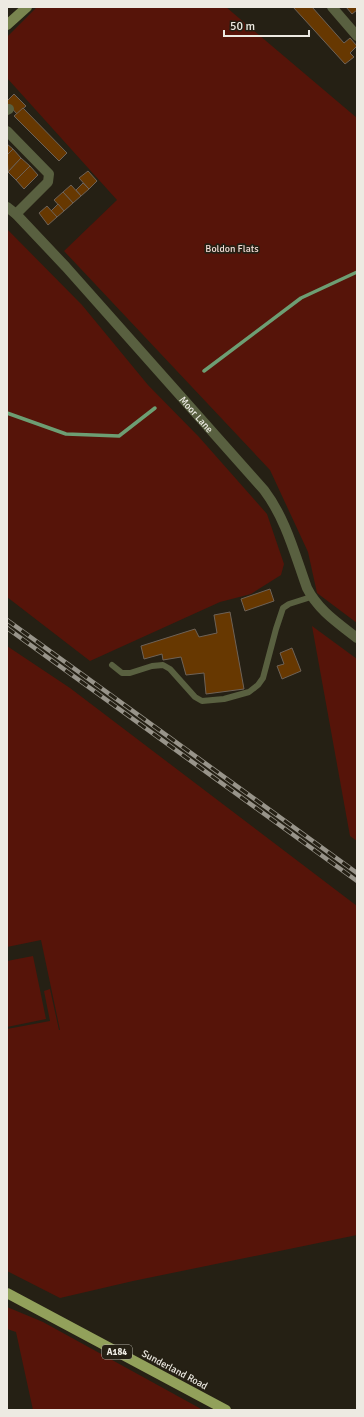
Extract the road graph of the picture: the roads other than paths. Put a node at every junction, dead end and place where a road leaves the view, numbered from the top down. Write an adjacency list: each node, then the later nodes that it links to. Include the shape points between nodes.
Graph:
1 (27, 7): 3 (main road)
2 (332, 7): 4 (street)
3 (7, 25)
4 (357, 36)
5 (7, 131): 7 (street, via 49,174 48,182)
6 (7, 207): 7 (street, Moor Lane)
7 (16, 214): 8 (street, Moor Lane, via 264,490 282,518)
8 (311, 597): 9 (street, Moor Lane, via 320,609); 10 (lane, via 283,608 263,678 248,692 224,699 202,701 163,665 130,673 122,673)
9 (357, 638)
10 (112, 665)
11 (7, 1293): 12 (main road, Sunderland Road / A184)
12 (226, 1410)

